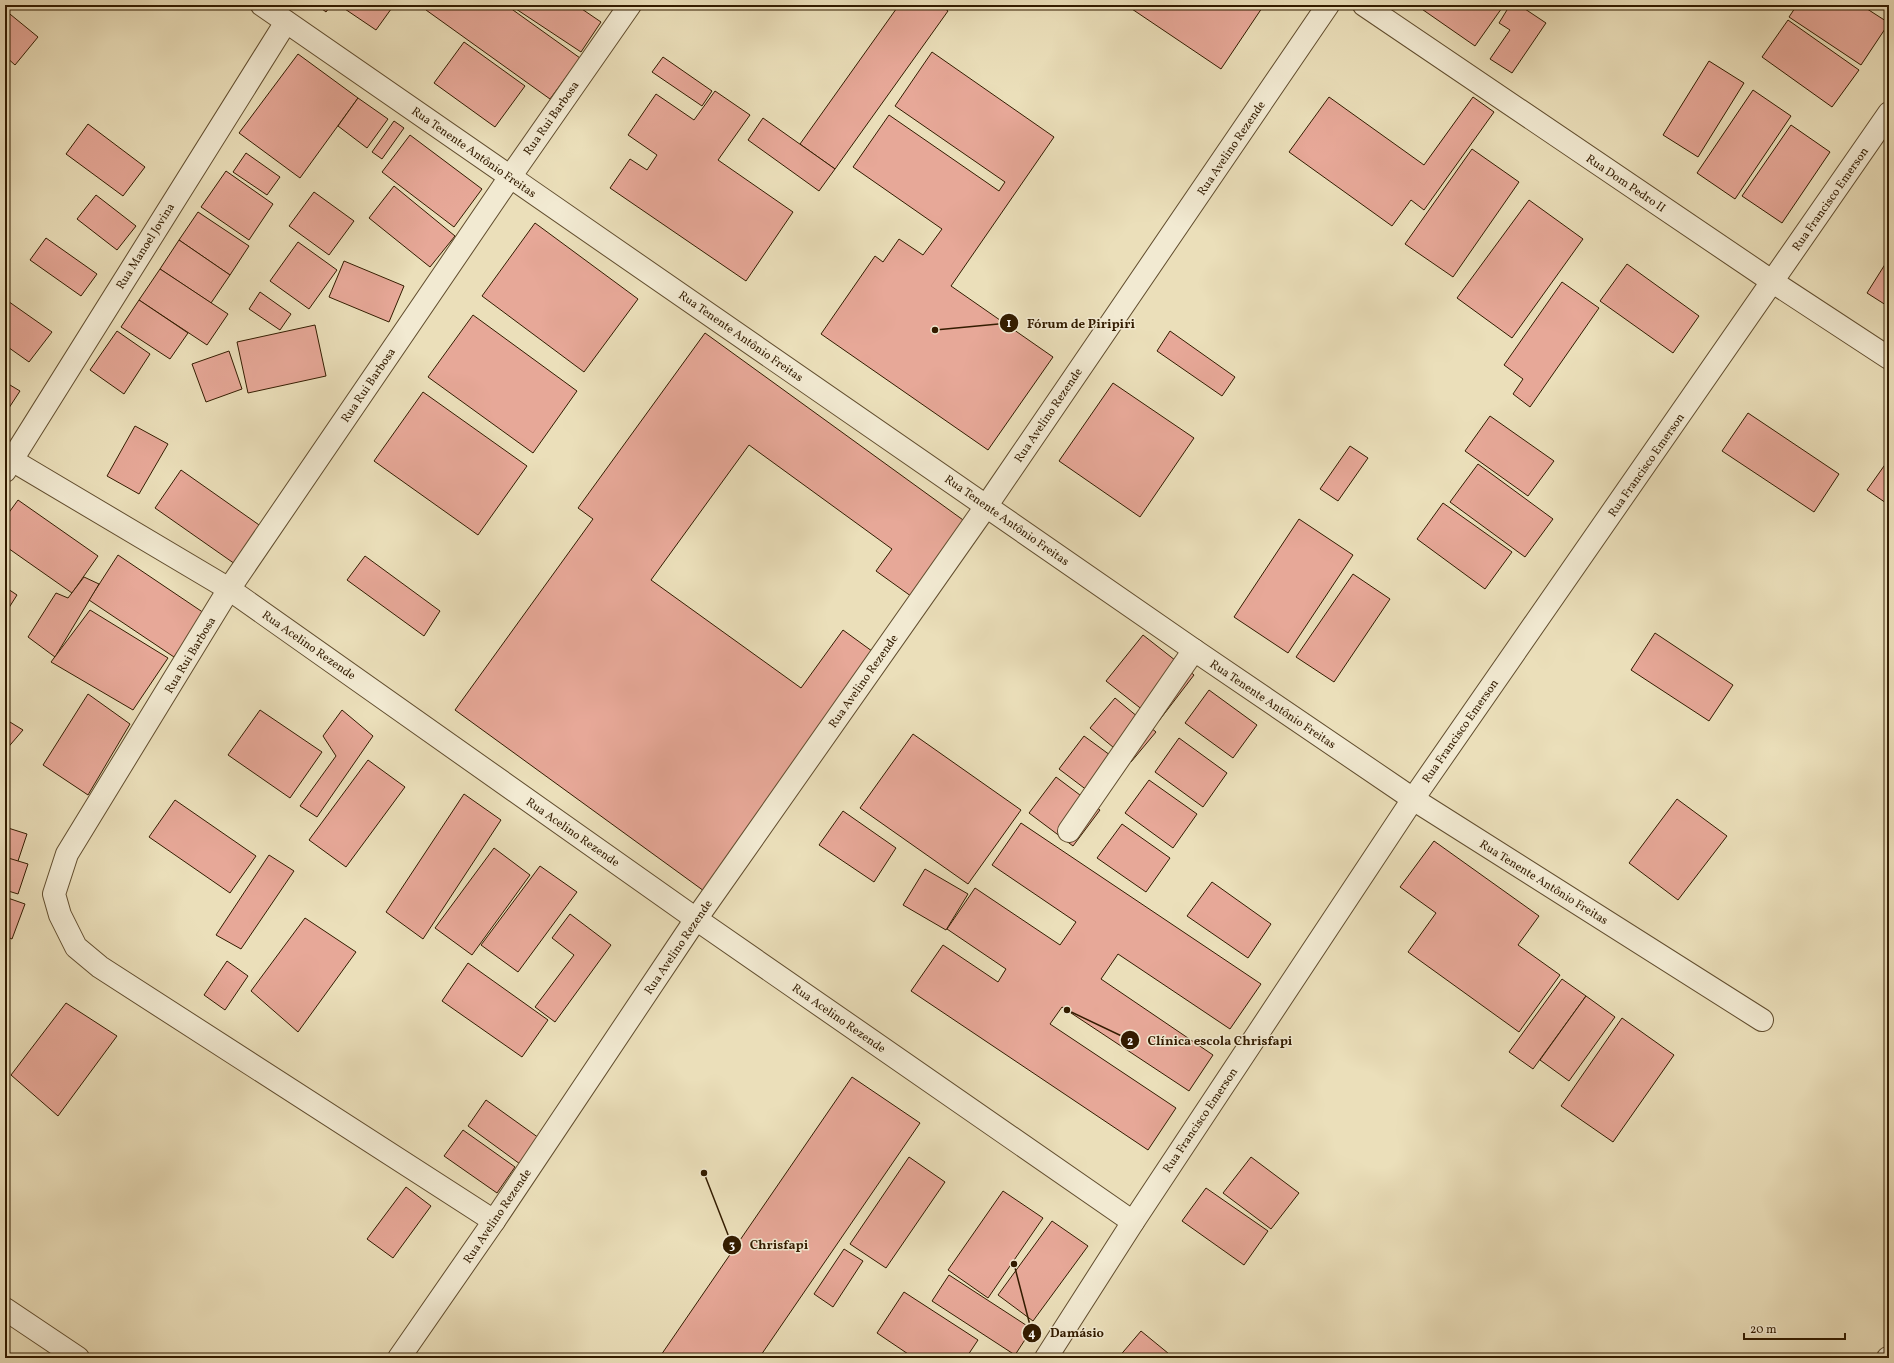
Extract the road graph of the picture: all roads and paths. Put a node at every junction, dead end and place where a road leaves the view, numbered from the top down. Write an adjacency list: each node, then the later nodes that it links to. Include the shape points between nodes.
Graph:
1 (262, 5): 5 (street, Rua Tenente Antônio Freitas)
2 (630, 5): 7 (street, Rua Rui Barbosa)
3 (1328, 5): 11 (street, Rua Avelino Rezende)
4 (1364, 5): 8 (street, Rua Dom Pedro II)
5 (286, 22): 7 (street, Rua Tenente Antônio Freitas); 10 (street, Rua Manoel Jovina)
6 (1889, 113): 8 (street, Rua Francisco Emerson)
7 (510, 177): 11 (street, Rua Tenente Antônio Freitas); 12 (street, Rua Rui Barbosa)
8 (1773, 282): 9 (street, Rua Dom Pedro II); 14 (street, Rua Francisco Emerson)
9 (1889, 358)
10 (7, 462): 12 (street, Rua Acelino Rezende)
11 (986, 505): 13 (street, Rua Tenente Antônio Freitas); 16 (street, Rua Avelino Rezende)
12 (229, 589): 16 (street, Rua Acelino Rezende); 18 (street, Rua Rui Barbosa, via 68,854 54,894 60,915 76,947 100,967)
13 (1194, 650): 14 (street, Rua Tenente Antônio Freitas); 15 (street)
14 (1413, 799): 17 (street, Rua Tenente Antônio Freitas); 19 (street, Rua Francisco Emerson)
15 (1069, 831)
16 (696, 919): 18 (street, Rua Avelino Rezende); 19 (street, Rua Acelino Rezende)
17 (1762, 1020)
18 (494, 1221): 22 (street, Rua Avelino Rezende)
19 (1133, 1222): 23 (street, Rua Francisco Emerson)
20 (5, 1309): 21 (street)
21 (78, 1358)
22 (399, 1358)
23 (1046, 1358)

